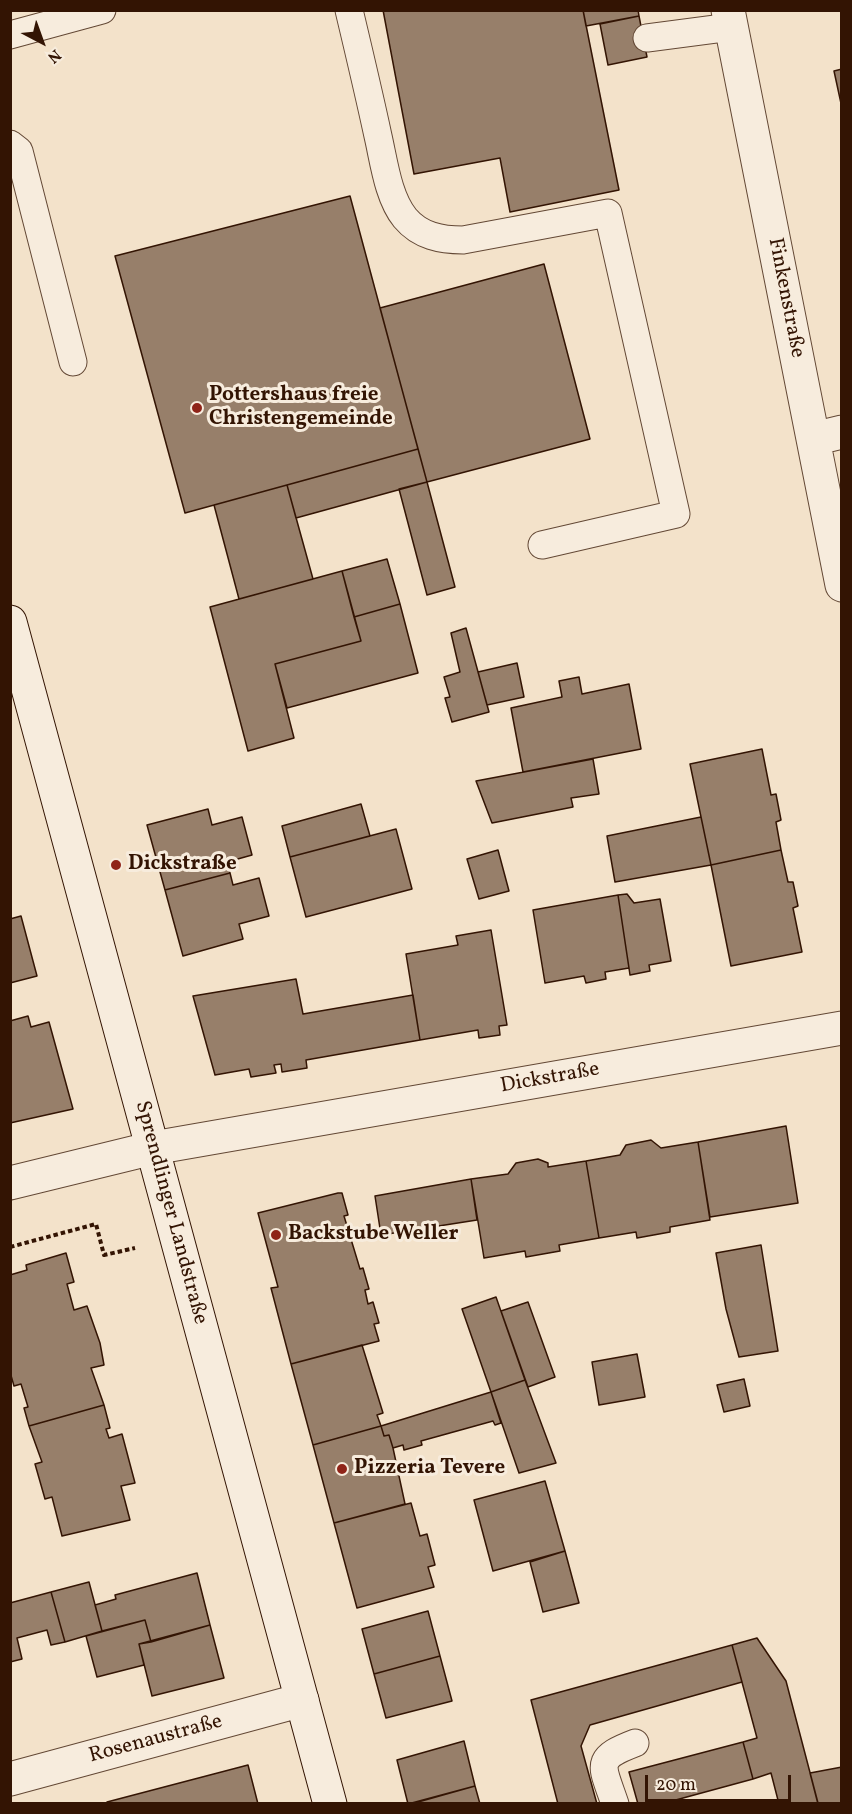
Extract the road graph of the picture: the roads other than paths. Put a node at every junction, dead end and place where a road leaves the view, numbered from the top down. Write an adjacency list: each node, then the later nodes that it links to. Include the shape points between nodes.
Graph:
1 (102, 10): 4 (lane)
2 (349, 10): 9 (lane, via 389,181 399,209 411,224 424,234 463,240 608,213 676,514)
3 (730, 19): 5 (lane); 8 (street, Finkenstraße)
4 (10, 35)
5 (647, 38)
6 (10, 144): 7 (lane, via 19,151)
7 (73, 362)
8 (827, 435): 10 (street, Finkenstraße)
9 (542, 545)
10 (842, 585)
11 (10, 622): 13 (street, Sprendlinger Landstraße)
12 (842, 1028): 13 (street, Dickstraße)
13 (153, 1148): 14 (street, Dickstraße); 15 (street, Sprendlinger Landstraße)
14 (10, 1183)
15 (302, 1700): 17 (street, Rosenaustraße); 18 (street, Sprendlinger Landstraße)
16 (635, 1743): 19 (lane, via 612,1752 604,1761)
17 (10, 1779)
18 (330, 1803)
19 (615, 1803)

